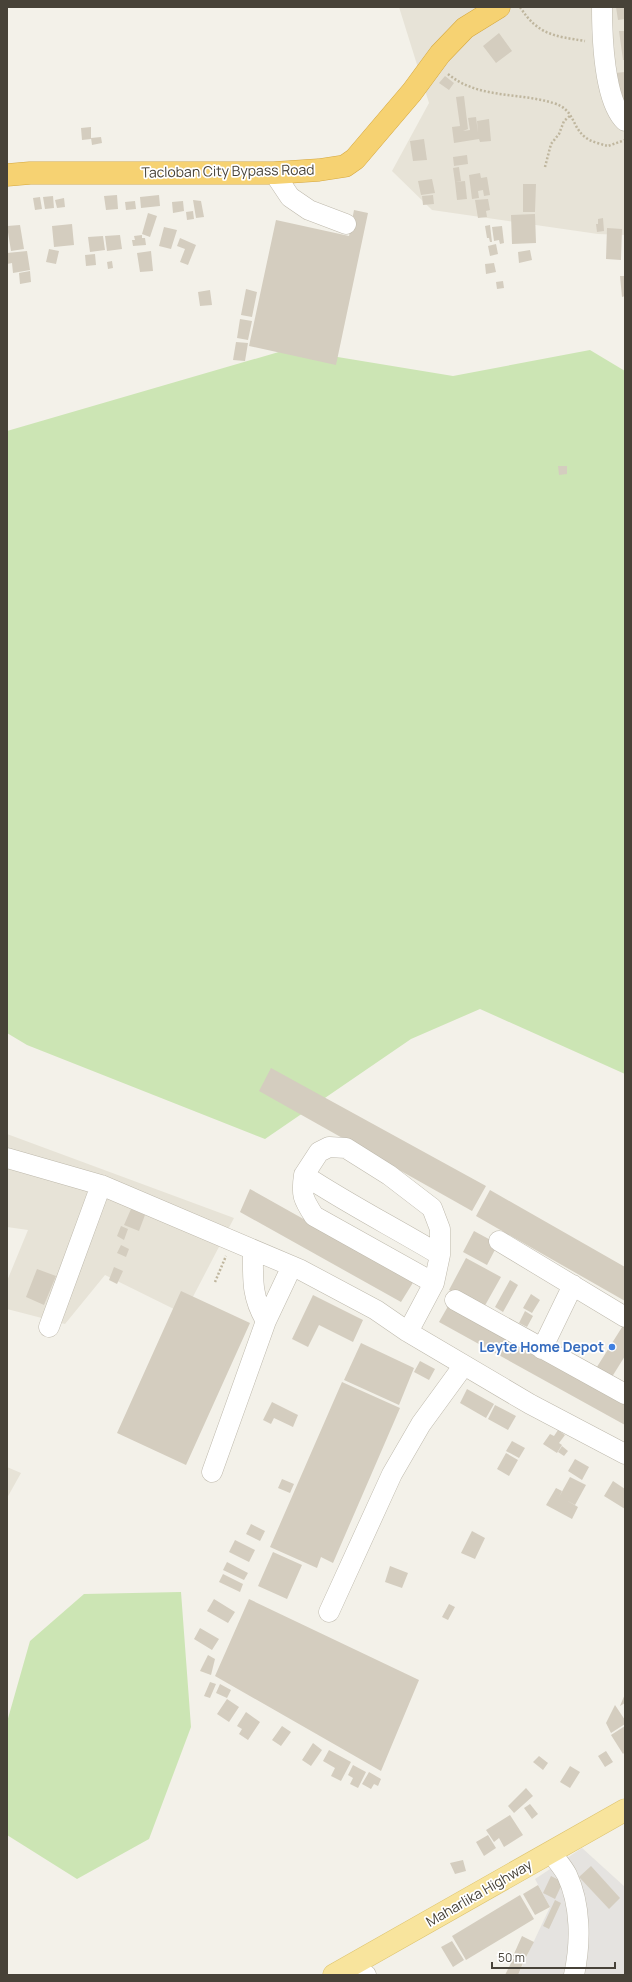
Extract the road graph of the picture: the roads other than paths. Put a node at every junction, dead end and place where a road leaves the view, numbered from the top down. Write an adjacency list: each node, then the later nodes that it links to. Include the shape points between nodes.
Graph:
1 (499, 7): 4 (highway, Tacloban City Bypass Road, via 465,28 355,159 345,166)
2 (602, 7): 3 (street, via 604,50 615,106)
3 (625, 121)
4 (274, 173): 5 (highway, Tacloban City Bypass Road); 6 (street, via 290,197 309,210)
5 (7, 175)
6 (346, 224)
7 (7, 1158): 9 (street)
8 (304, 1175): 12 (street, via 330,1193); 12 (street, via 319,1152 329,1147 346,1148 389,1175 432,1208 440,1228); 14 (street, via 304,1202 314,1216)
9 (101, 1185): 11 (street); 19 (street)
10 (499, 1241): 15 (street)
11 (253, 1250): 13 (street); 18 (street, via 254,1297)
12 (440, 1255): 14 (street)
13 (292, 1266): 18 (street); 20 (street, via 376,1310)
14 (434, 1283): 20 (street)
15 (573, 1285): 17 (street); 21 (street)
16 (455, 1300): 21 (street)
17 (625, 1317)
18 (266, 1321): 25 (street)
19 (49, 1327)
20 (408, 1332): 22 (street)
21 (542, 1349): 23 (street)
22 (464, 1365): 24 (street, via 530,1404); 26 (street, via 421,1424 392,1474)
23 (625, 1394)
24 (625, 1454)
25 (212, 1472)
26 (329, 1612)
27 (625, 1810): 28 (main road, Maharlika Highway)
28 (551, 1852): 29 (main road, Maharlika Highway); 30 (street, via 567,1875 575,1902 579,1941)
29 (350, 1972)
30 (574, 1975)

